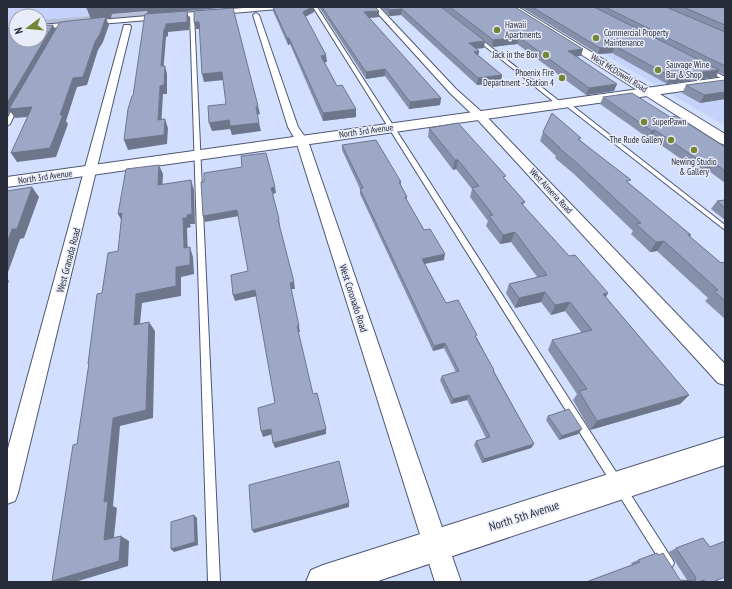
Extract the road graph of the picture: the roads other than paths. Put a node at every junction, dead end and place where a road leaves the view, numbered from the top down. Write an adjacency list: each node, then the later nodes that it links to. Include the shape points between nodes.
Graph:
1 (187, 7): 6 (street)
2 (279, 7): 6 (street)
3 (315, 7): 18 (lane)
4 (375, 7): 16 (street, West Almeria Road, via 453,91)
5 (512, 7): 13 (street, West McDowell Road)
6 (189, 15): 9 (street, via 60,29); 21 (lane)
7 (256, 16): 20 (street, West Coronado Road, via 293,127)
8 (127, 27): 22 (street, West Granada Road)
9 (48, 28)
10 (470, 33): 15 (lane)
11 (704, 68): 12 (lane)
12 (725, 80): 13 (street, North 3rd Avenue)
13 (648, 92): 15 (street, North 3rd Avenue); 19 (street, West McDowell Road)
14 (22, 98): 17 (lane)
15 (564, 104): 16 (street, North 3rd Avenue); 24 (lane)
16 (480, 116): 18 (street, North 3rd Avenue); 25 (street, West Almeria Road)
17 (7, 124)
18 (392, 128): 20 (street, North 3rd Avenue); 27 (lane)
19 (725, 140)
20 (302, 141): 21 (street, North 3rd Avenue); 29 (street, West Coronado Road)
21 (196, 156): 22 (street, North 3rd Avenue); 31 (lane)
22 (91, 170): 23 (street, North 3rd Avenue); 28 (street, West Granada Road)
23 (7, 182)
24 (725, 228)
25 (725, 377)
26 (725, 451): 27 (street, North 5th Avenue)
27 (619, 485): 29 (street, North 5th Avenue); 30 (lane)
28 (7, 493)
29 (436, 545): 32 (street, North 5th Avenue); 33 (street, West Coronado Road)
30 (671, 569)
31 (214, 582)
32 (323, 582)
33 (448, 582)

